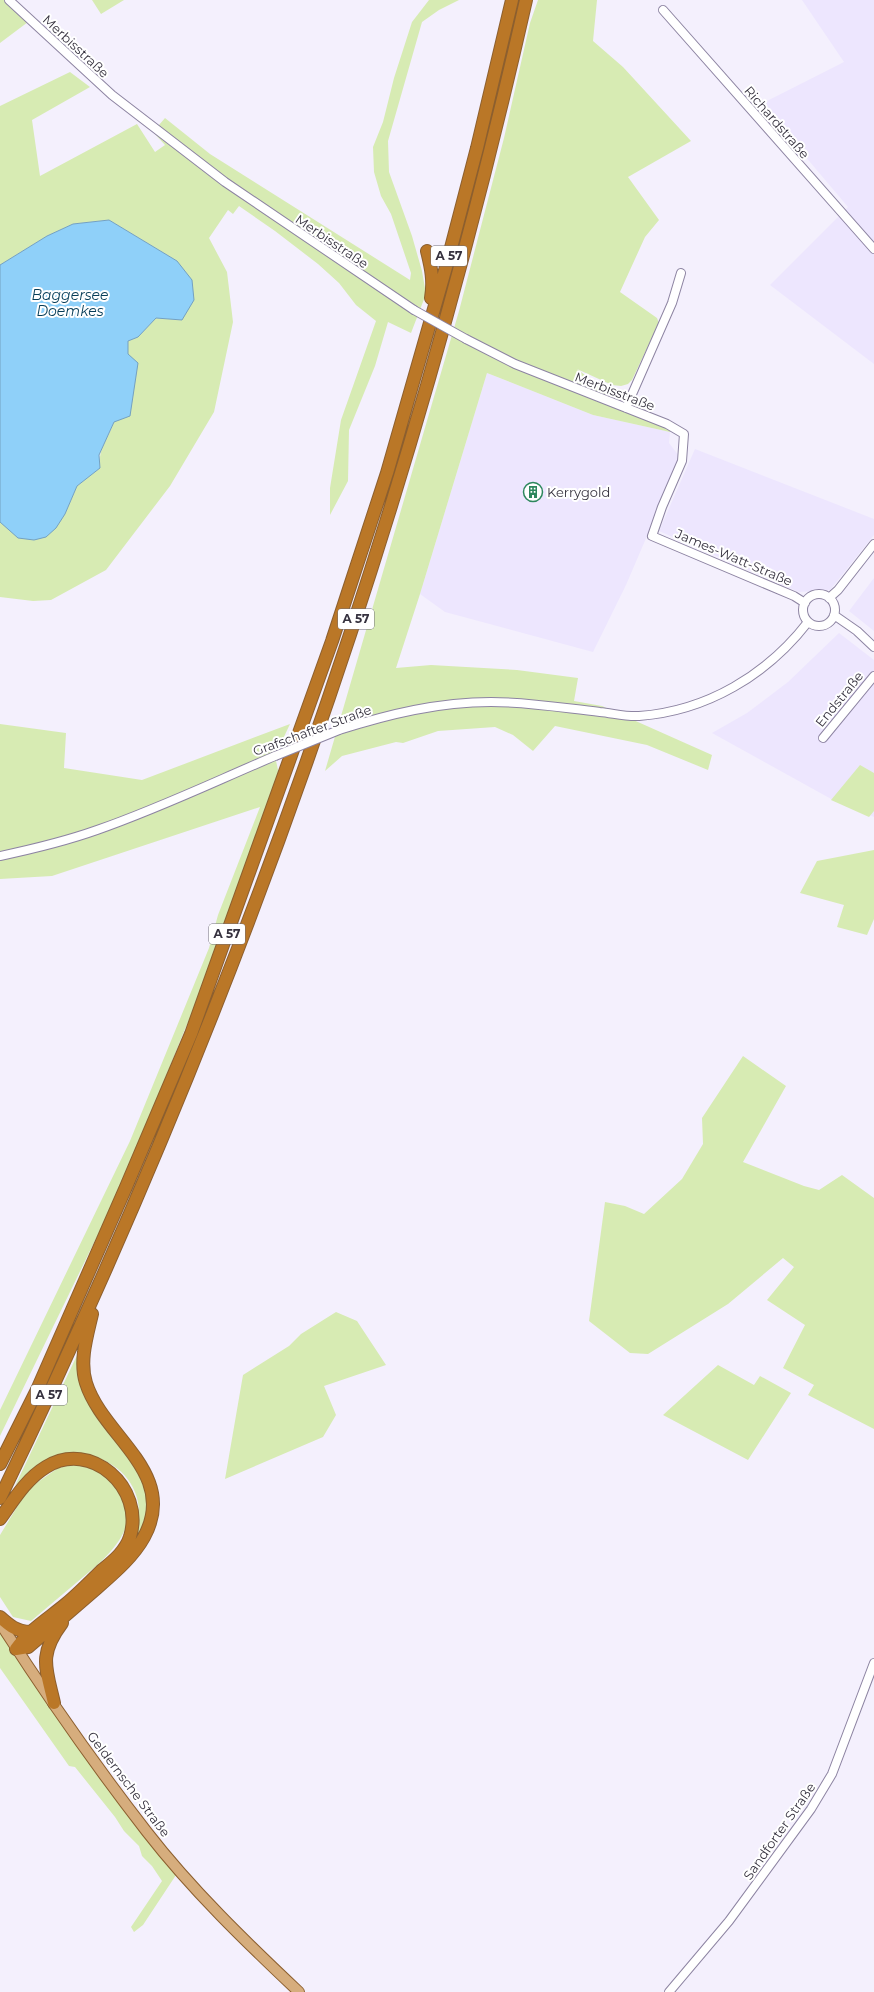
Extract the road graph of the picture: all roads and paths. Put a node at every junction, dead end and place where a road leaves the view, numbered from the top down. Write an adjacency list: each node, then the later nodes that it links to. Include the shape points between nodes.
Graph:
1 (8, 0): 9 (street, Merbisstraße, bridge, via 112,95 225,182 414,310 515,364)
2 (512, 0): 8 (highway, A 57, via 473,163)
3 (526, 0): 20 (highway, A 57, via 491,151 450,305 348,642 302,779 195,1062)
4 (663, 10): 5 (street, Richardstraße)
5 (874, 249)
6 (427, 250): 8 (highway, via 433,288)
7 (681, 273): 9 (street, via 672,303)
8 (418, 364): 21 (highway, A 57, via 387,473 332,641 191,1034 120,1201 36,1390)
9 (626, 408): 10 (street, Merbisstraße, via 667,424 684,434 682,461)
10 (652, 536): 13 (street, James-Watt-Straße)
11 (874, 544): 12 (street)
12 (829, 598): 13 (street, via 816,595); 14 (street, via 834,606)
13 (805, 603): 15 (street, via 804,613)
14 (834, 615): 15 (street, via 826,624 814,625); 16 (street)
15 (808, 622): 19 (street, Grafschafter Straße, bridge, via 775,659 755,675 727,692 699,704 638,716 490,702 433,706 394,714 340,730 98,830)
16 (874, 647)
17 (874, 676): 18 (street, Endstraße)
18 (823, 738)
19 (0, 856)
20 (97, 1290): 22 (highway, A 57); 24 (highway, via 84,1354 86,1383 108,1422 135,1456 149,1479 153,1498 152,1514 144,1538 128,1559)
21 (0, 1464)
22 (0, 1498)
23 (0, 1519): 27 (highway, via 20,1491 46,1466 76,1459 90,1461 115,1476 131,1503 130,1536 123,1551 66,1604)
24 (69, 1613): 28 (highway, via 28,1646); 30 (highway, via 46,1652 45,1665)
25 (0, 1617): 27 (highway, via 19,1631)
26 (0, 1623): 28 (main road, Geldernsche Straße)
27 (30, 1632): 28 (highway)
28 (16, 1649): 30 (main road, Geldernsche Straße)
29 (874, 1663): 32 (street, Sandforter Straße, via 832,1774 812,1809 730,1921)
30 (54, 1703): 31 (main road, Geldernsche Straße, via 147,1832 180,1872 253,1949)
31 (299, 1992)
32 (668, 1992)

